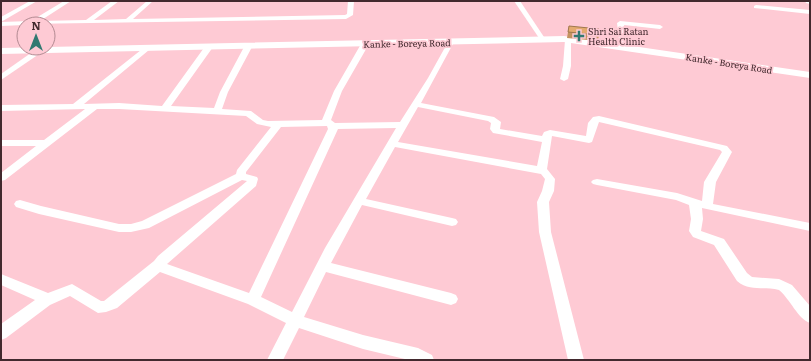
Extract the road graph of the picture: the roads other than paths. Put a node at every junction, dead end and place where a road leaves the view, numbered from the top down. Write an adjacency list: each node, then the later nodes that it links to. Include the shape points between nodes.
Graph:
1 (34, 1): 10 (street)
2 (68, 1): 9 (street)
3 (116, 1): 12 (street)
4 (150, 1): 11 (street, via 128,20)
5 (351, 1): 11 (street, via 349,16 344,17)
6 (517, 1): 17 (street)
7 (756, 7): 8 (street)
8 (810, 12)
9 (45, 16)
10 (1, 20)
11 (123, 21): 12 (street)
12 (87, 22): 13 (street)
13 (56, 23)
14 (1, 24): 15 (street)
15 (16, 24)
16 (660, 28): 23 (street, via 620,23)
17 (543, 40): 18 (street, Kanke - Boreya Road); 19 (street, Kanke - Boreya Road)
18 (568, 40): 23 (street, Kanke - Boreya Road); 31 (street)
19 (451, 42): 20 (street, Kanke - Boreya Road); 32 (street)
20 (365, 44): 22 (street, Kanke - Boreya Road); 39 (street, via 332,104 326,120)
21 (209, 47): 22 (street, Kanke - Boreya Road); 24 (street, Kanke - Boreya Road); 37 (street)
22 (248, 47): 36 (street)
23 (624, 47): 29 (street, Kanke - Boreya Road)
24 (146, 48): 25 (street, Kanke - Boreya Road); 34 (street)
25 (56, 50)
26 (1, 51): 27 (street, Kanke - Boreya Road)
27 (16, 51)
28 (33, 56): 30 (street)
29 (810, 75)
30 (1, 78)
31 (564, 79)
32 (415, 104): 40 (street); 41 (street, via 490,119 496,122 496,131)
33 (96, 106): 34 (street); 37 (street); 43 (street)
34 (75, 107): 35 (street)
35 (1, 108)
36 (218, 108)
37 (164, 109): 38 (street, via 248,113 260,122)
38 (278, 124): 39 (street); 46 (street, via 243,169)
39 (330, 124): 40 (street); 59 (street, via 329,138)
40 (403, 125): 44 (street)
41 (547, 140): 45 (street); 51 (street, via 547,134 550,133 589,140 594,121 600,119 723,148 727,152)
42 (1, 143): 43 (street)
43 (48, 143): 47 (street)
44 (392, 144): 45 (street); 49 (street)
45 (541, 170): 66 (street, via 550,179 543,202 545,232)
46 (241, 176): 50 (street, via 145,225 130,228 119,228); 54 (street, via 252,178 253,181)
47 (1, 178)
48 (597, 182): 51 (street)
49 (359, 201): 52 (street); 55 (street)
50 (20, 204)
51 (701, 204): 53 (street); 60 (street, via 695,231 697,234 719,242 744,280 782,285)
52 (452, 222)
53 (810, 227)
54 (159, 265): 57 (street, via 106,307 98,307 72,290); 59 (street)
55 (323, 266): 58 (street); 62 (street)
56 (1, 279): 57 (street)
57 (47, 299): 63 (street)
58 (451, 299)
59 (253, 300): 62 (street)
60 (805, 307): 61 (street)
61 (810, 318)
62 (295, 320): 64 (street); 65 (street, via 363,342 418,355)
63 (1, 333)
64 (275, 360)
65 (426, 360)
66 (576, 360)

